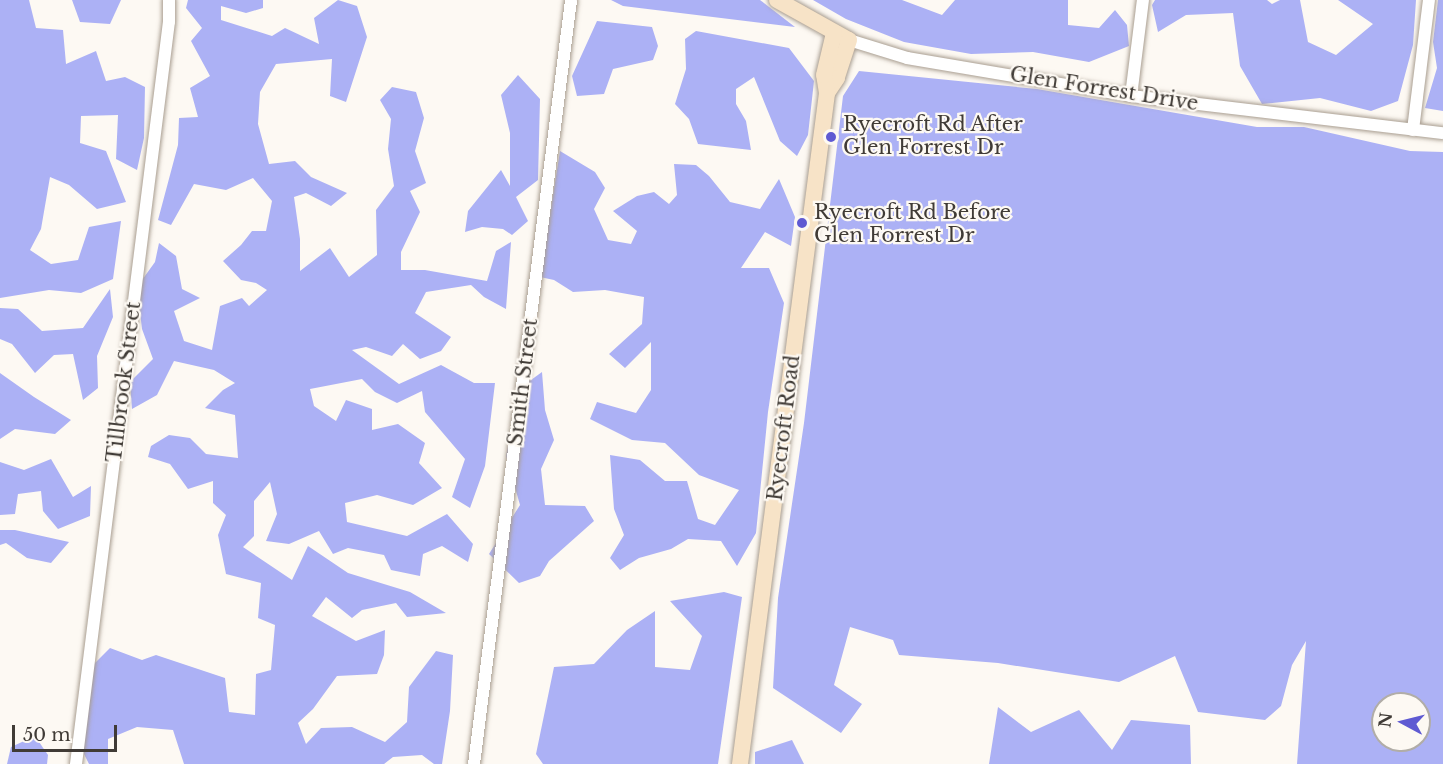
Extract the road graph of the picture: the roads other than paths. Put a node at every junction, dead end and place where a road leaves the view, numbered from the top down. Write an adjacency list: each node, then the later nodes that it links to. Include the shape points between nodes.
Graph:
1 (169, 0): 10 (street, Tillbrook Street)
2 (571, 0): 11 (street, Smith Street)
3 (777, 0): 6 (street, Glen Forrest Drive)
4 (1143, 0): 7 (street)
5 (1429, 0): 8 (street)
6 (841, 37): 7 (street, Glen Forrest Drive, via 907,58); 12 (street, Ryecroft Road, via 824,75 827,93)
7 (1131, 96): 8 (street, Glen Forrest Drive)
8 (1413, 130): 9 (street, Glen Forrest Drive)
9 (1443, 134)
10 (76, 764)
11 (474, 764)
12 (740, 764)

